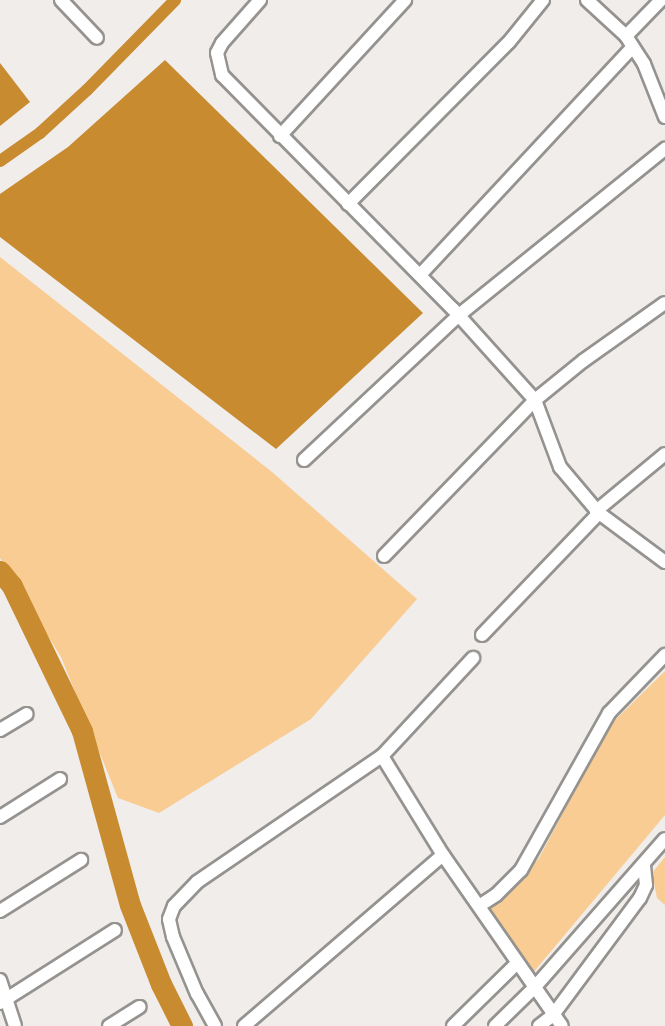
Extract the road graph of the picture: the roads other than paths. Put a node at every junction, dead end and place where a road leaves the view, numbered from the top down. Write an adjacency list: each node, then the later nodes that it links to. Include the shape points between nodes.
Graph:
1 (61, 0): 8 (street)
2 (260, 0): 11 (street, via 222,43 217,65)
3 (405, 0): 11 (street)
4 (543, 0): 13 (street, via 509,42)
5 (587, 0): 7 (street)
6 (661, 0): 7 (street)
7 (626, 36): 9 (street)
8 (97, 38)
9 (632, 48): 10 (street, via 644,64); 14 (street)
10 (665, 117)
11 (280, 136): 13 (street)
12 (665, 149): 16 (street)
13 (348, 204): 14 (street)
14 (419, 275): 16 (street)
15 (665, 303): 17 (street)
16 (459, 315): 17 (street); 19 (street)
17 (535, 400): 20 (street, via 560,467); 21 (street)
18 (665, 454): 20 (street)
19 (304, 460)
20 (597, 512): 22 (street); 23 (street)
21 (384, 556)
22 (665, 562)
23 (482, 635)
24 (665, 655): 35 (street, via 610,713 521,870)
25 (473, 658): 28 (street)
26 (27, 714): 27 (street)
27 (0, 730)
28 (382, 756): 32 (street); 46 (street, via 197,882 174,905 169,919 173,937)
29 (60, 779): 30 (street)
30 (0, 817)
31 (665, 839): 34 (street)
32 (443, 855): 35 (street); 47 (street)
33 (81, 860): 36 (street)
34 (644, 866): 40 (street); 43 (street, via 646,885 640,898)
35 (479, 906): 38 (street)
36 (0, 911)
37 (115, 930): 41 (street)
38 (517, 963): 40 (street); 48 (street)
39 (0, 980): 41 (street)
40 (534, 988): 43 (street); 49 (street)
41 (3, 1001): 44 (street)
42 (139, 1007): 45 (street)
43 (552, 1015): 50 (street); 51 (street)
44 (15, 1026)
45 (109, 1026)
46 (215, 1026)
47 (244, 1026)
48 (453, 1026)
49 (495, 1026)
50 (539, 1026)
51 (562, 1026)

